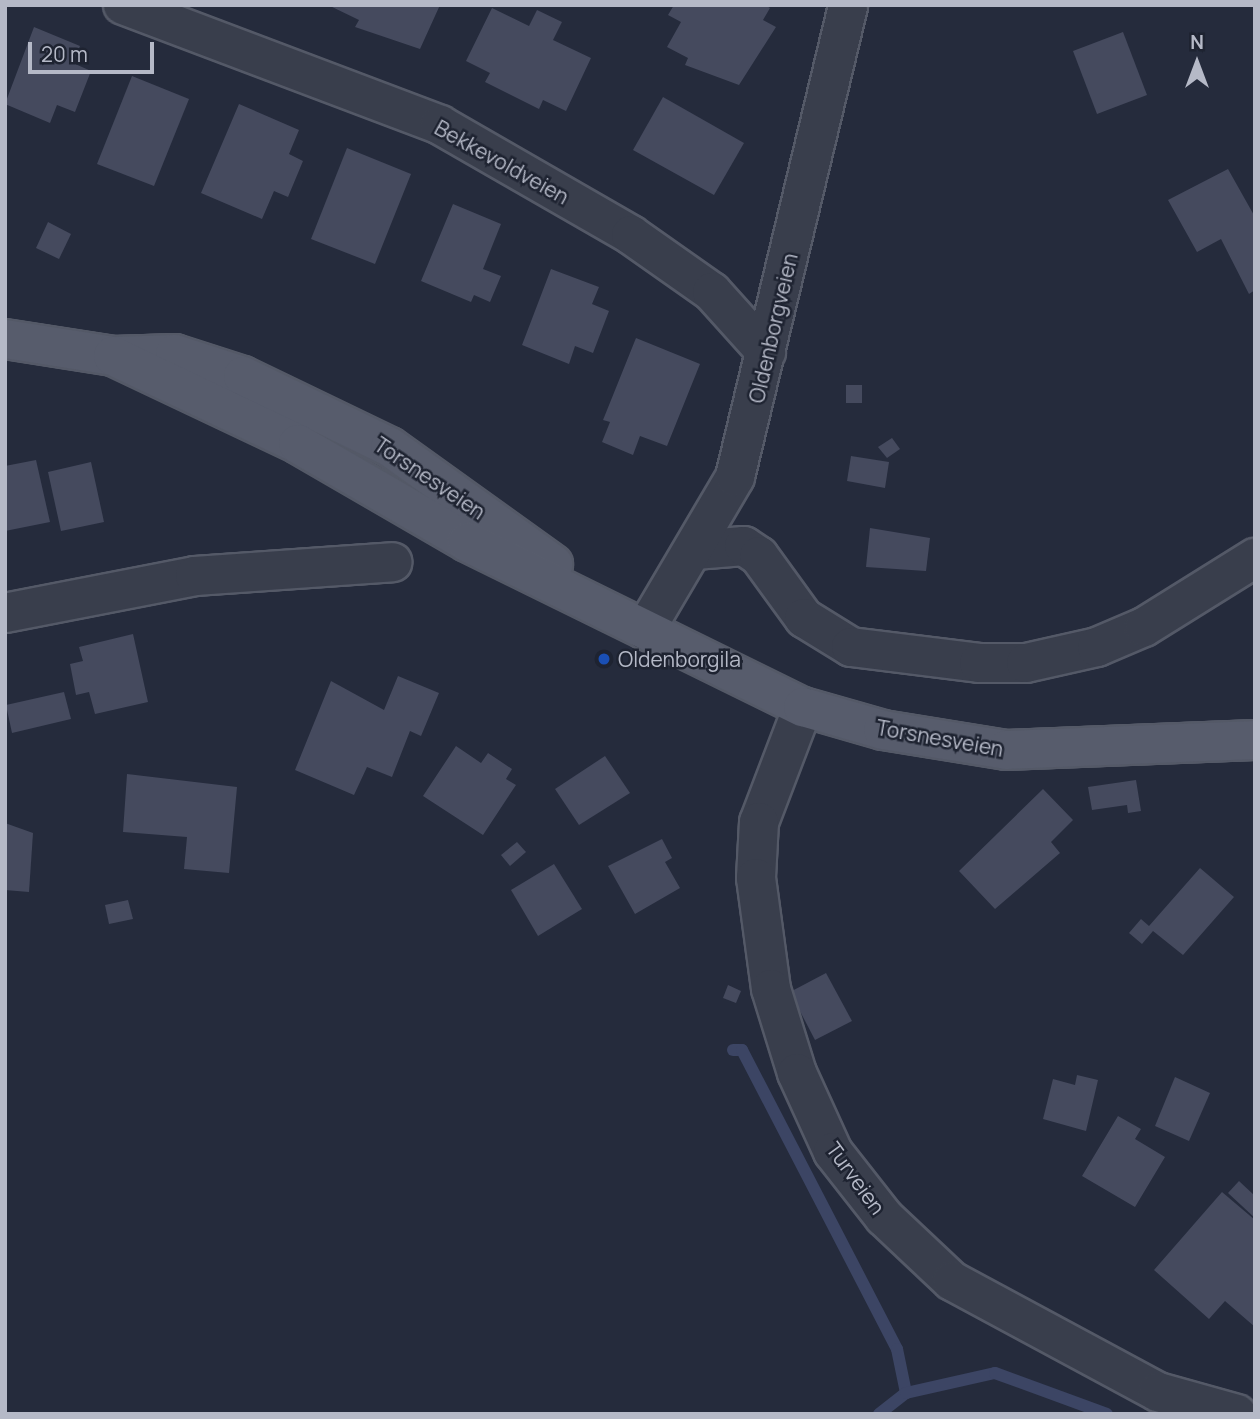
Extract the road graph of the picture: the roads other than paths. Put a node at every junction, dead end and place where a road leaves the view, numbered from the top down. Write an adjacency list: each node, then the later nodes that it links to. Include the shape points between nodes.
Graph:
1 (122, 5): 4 (street, Bekkevoldveien, via 440,125 631,235 712,292)
2 (848, 5): 4 (street, Oldenborgveien)
3 (5, 338): 9 (main road, Torsnesveien, via 113,356 175,354 243,376 390,447)
4 (766, 352): 5 (street, Oldenborgveien, via 735,477)
5 (695, 550): 6 (street, via 744,546 759,556 804,618 851,647 979,663 1026,663 1097,647 1144,627); 9 (street, Oldenborgveien)
6 (1255, 558)
7 (393, 562): 8 (street, via 195,576)
8 (5, 613)
9 (645, 630): 10 (main road, Torsnesveien)
10 (803, 708): 11 (main road, Torsnesveien, via 883,730 1006,750); 12 (street, Turveien, via 759,822 757,878 771,989 797,1073 833,1152 884,1217 953,1281 1158,1392)
11 (1255, 740)
12 (1237, 1414)

